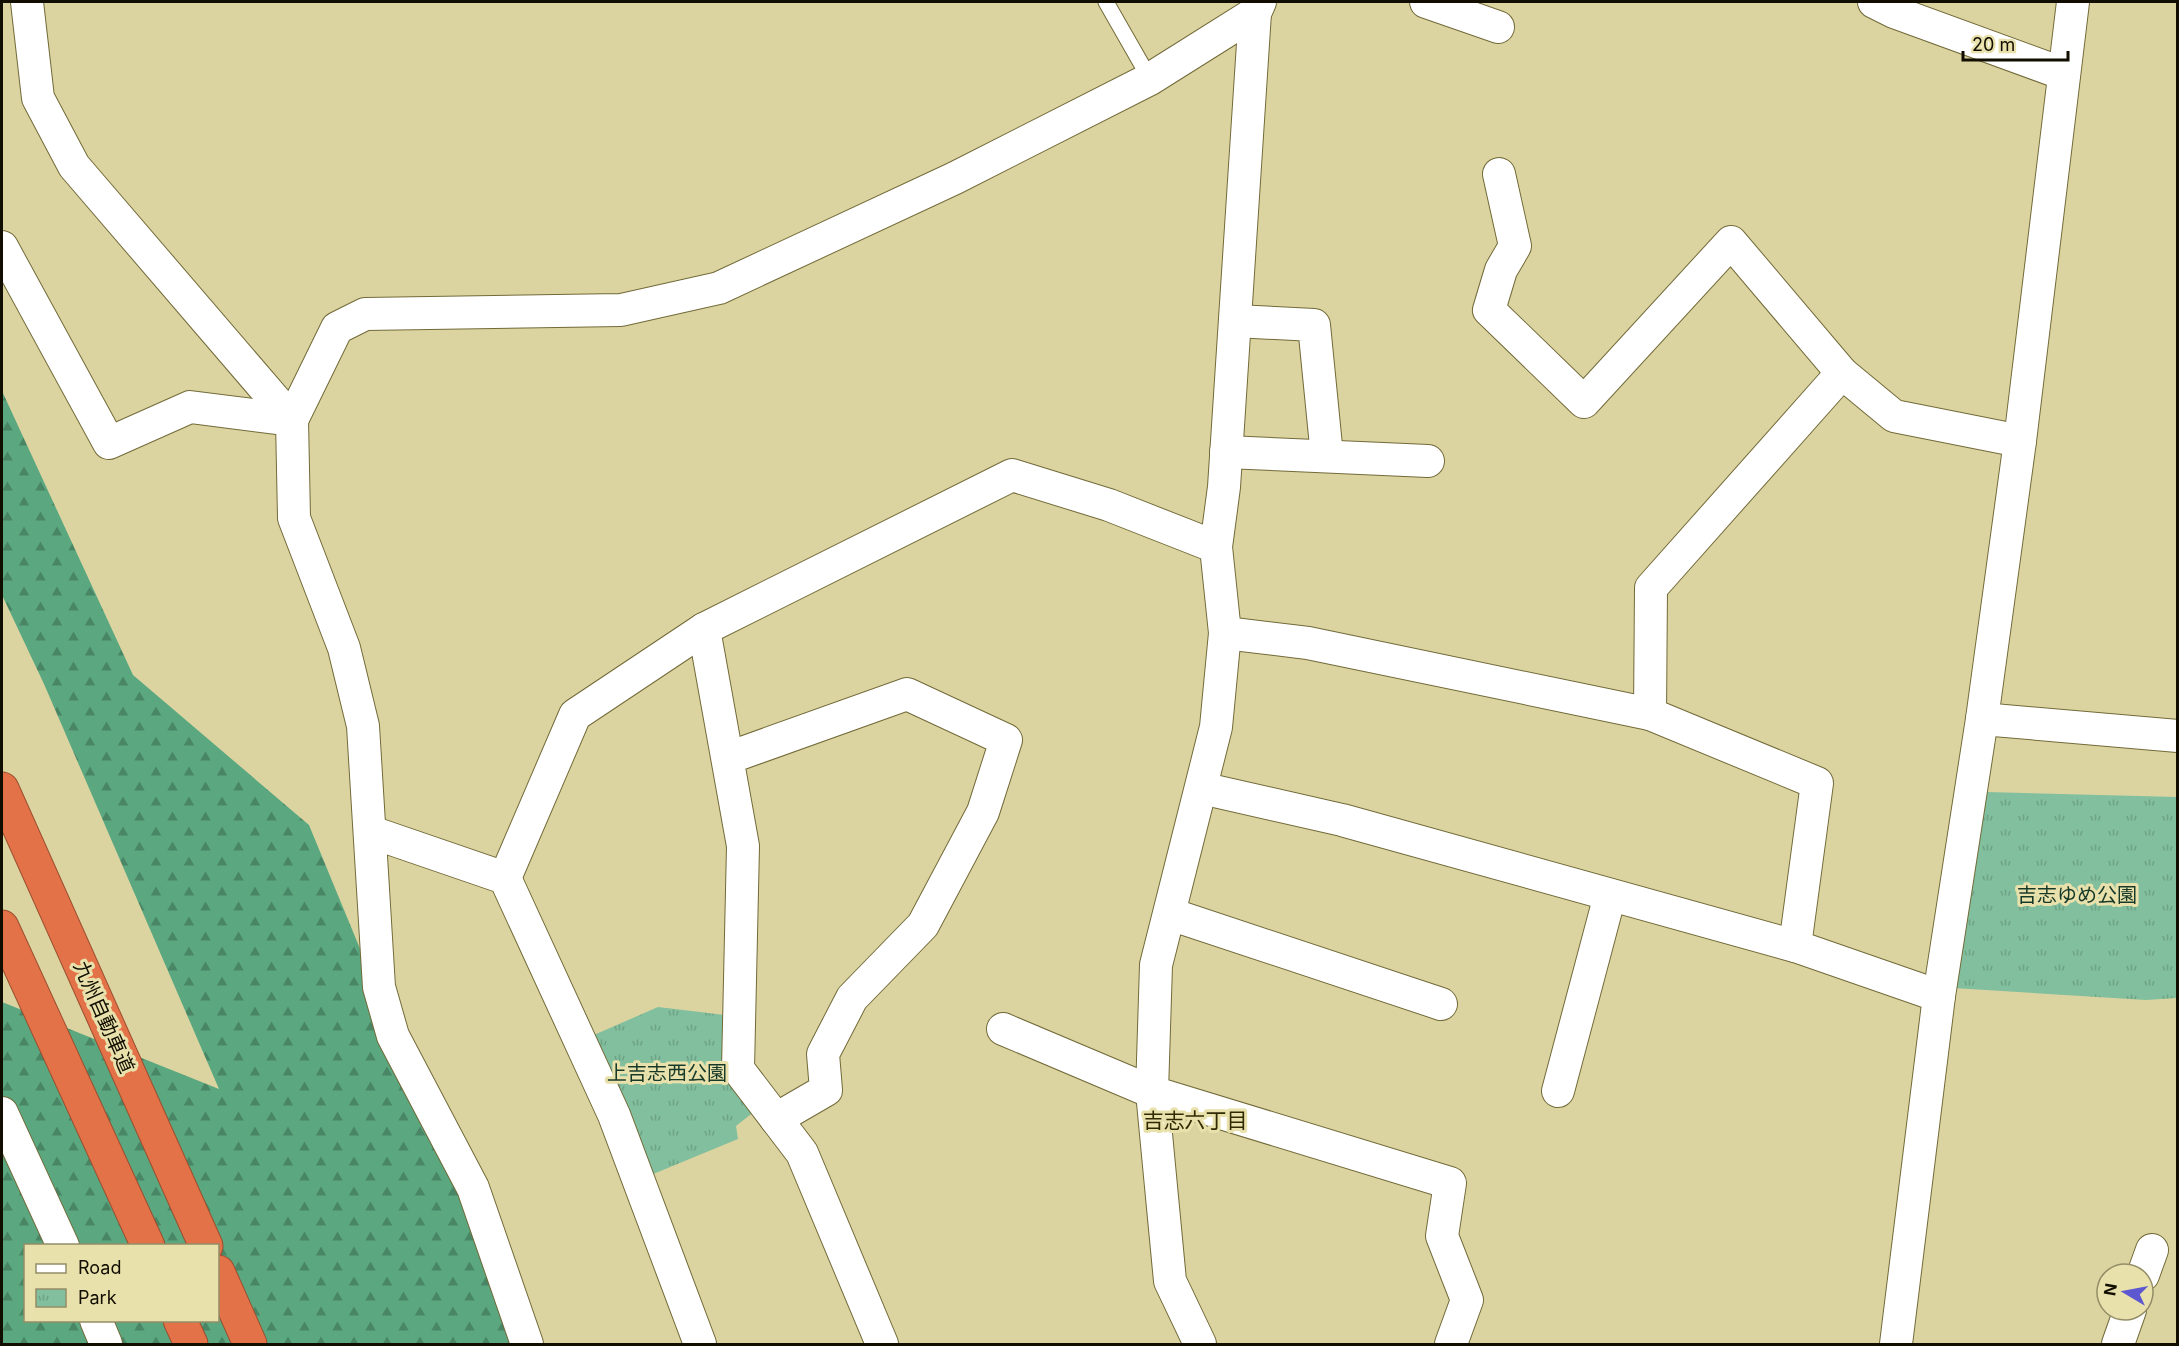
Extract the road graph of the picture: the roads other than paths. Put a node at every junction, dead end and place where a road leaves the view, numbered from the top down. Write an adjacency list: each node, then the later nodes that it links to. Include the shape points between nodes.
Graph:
1 (27, 2): 14 (street, via 38,98 74,166)
2 (1106, 2): 9 (lane)
3 (1426, 2): 7 (street)
4 (1874, 2): 8 (street)
5 (2073, 2): 8 (street)
6 (1257, 7): 9 (street); 12 (street)
7 (1498, 27)
8 (2064, 74): 15 (street)
9 (1150, 79): 14 (street, via 955,178 719,288 621,310 365,314 337,328)
10 (1499, 174): 13 (street, via 1515,246 1501,270 1489,310 1584,402 1731,242)
11 (2, 247): 14 (street, via 109,443 190,407)
12 (1235, 321): 16 (street); 17 (street, via 1314,325)
13 (1842, 373): 15 (street, via 1894,416); 22 (street, via 1651,588)
14 (292, 420): 28 (street, via 294,518 350,670 363,726)
15 (2020, 441): 23 (street)
16 (1226, 452): 17 (street); 19 (street)
17 (1327, 456): 18 (street)
18 (1428, 461)
19 (1216, 547): 20 (street, via 1109,505 1012,475); 21 (street)
20 (704, 629): 25 (street); 29 (street, via 575,715)
21 (1225, 633): 22 (street, via 1308,644); 26 (street, via 1216,727)
22 (1650, 714): 33 (street, via 1817,783)
23 (1982, 719): 24 (street); 35 (street)
24 (2178, 736)
25 (728, 758): 41 (street, via 743,846 738,1069); 41 (street, via 907,694 1006,740 983,812 923,925 852,998 828,1044 823,1054 826,1090)
26 (1201, 788): 30 (street, via 1342,820); 31 (street)
27 (2, 789): 44 (highway, 九州自動車道)
28 (371, 832): 29 (street); 52 (street, via 379,987 393,1036 473,1188)
29 (505, 878): 53 (street, via 614,1115)
30 (1610, 895): 33 (street); 38 (street)
31 (1170, 914): 36 (street); 39 (street, via 1156,965)
32 (2, 927): 42 (highway)
33 (1795, 946): 35 (street)
34 (2, 972): 42 (highway)
35 (1939, 996): 57 (street)
36 (1441, 1004)
37 (1003, 1029): 39 (street)
38 (1558, 1091)
39 (1152, 1092): 55 (street, via 1170,1281); 56 (street, via 1450,1183 1442,1236 1467,1300)
40 (2, 1113): 43 (street)
41 (776, 1119): 54 (street, via 802,1153)
42 (146, 1241)
43 (63, 1244)
44 (206, 1244)
45 (219, 1274): 51 (highway)
46 (97, 1322): 49 (street)
47 (181, 1322): 50 (highway)
48 (2126, 1322): 58 (street)
49 (106, 1344)
50 (191, 1344)
51 (250, 1344)
52 (527, 1344)
53 (700, 1344)
54 (882, 1344)
55 (1200, 1344)
56 (1451, 1344)
57 (1896, 1344)
58 (2118, 1344)

